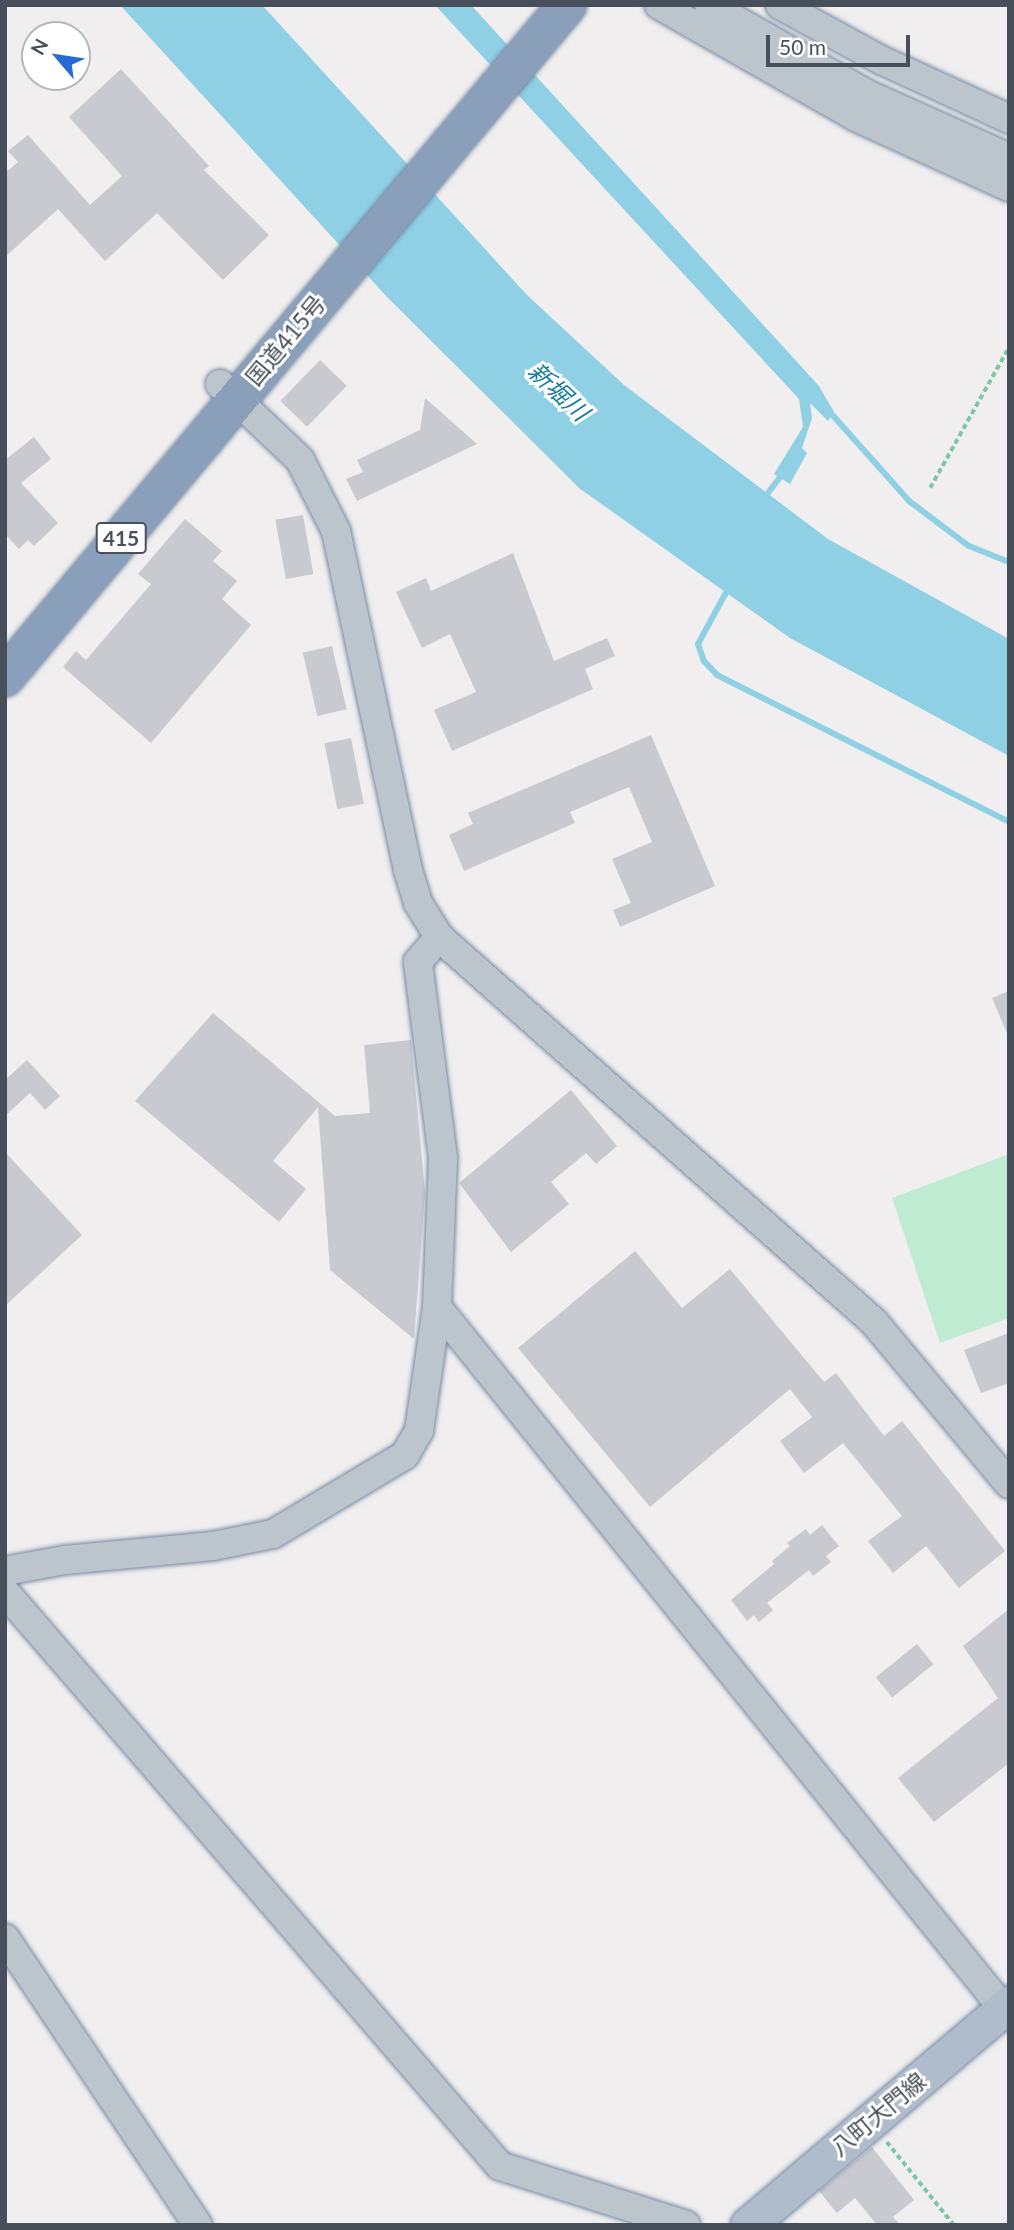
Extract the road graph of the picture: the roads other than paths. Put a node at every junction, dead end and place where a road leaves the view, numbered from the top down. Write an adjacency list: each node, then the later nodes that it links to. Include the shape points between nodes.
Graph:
1 (567, 5): 5 (highway, 国道415号 / 415)
2 (659, 5): 8 (street, via 856,117)
3 (709, 5): 7 (street, via 869,95)
4 (780, 5): 6 (street, via 881,60)
5 (527, 27): 9 (highway, 国道415号 / 415)
6 (1009, 119)
7 (1009, 158)
8 (1009, 187)
9 (228, 391): 10 (highway, 国道415号 / 415); 11 (highway, 国道415号 / 415); 12 (street, via 300,460 336,531 408,870 418,904)
10 (5, 637)
11 (5, 677)
12 (439, 937): 13 (street, via 418,962 443,1158); 14 (street, via 874,1322)
13 (437, 1307): 15 (street, via 419,1431 405,1455 273,1534 213,1546 65,1560); 18 (street)
14 (1009, 1483)
15 (5, 1571)
16 (5, 1592): 20 (street, via 500,2166)
17 (5, 1938): 19 (street)
18 (1007, 2010): 21 (main road, 八町大門線)
19 (198, 2225)
20 (686, 2225)
21 (748, 2225)

